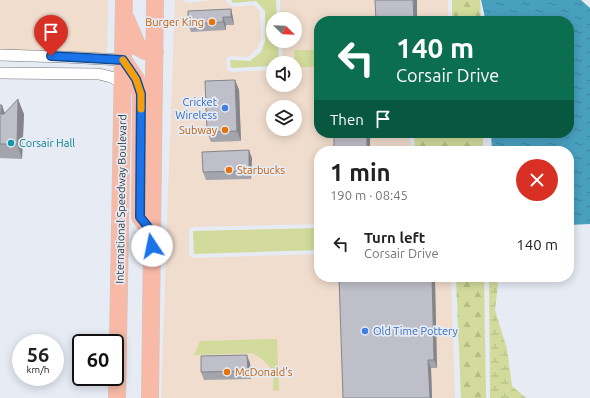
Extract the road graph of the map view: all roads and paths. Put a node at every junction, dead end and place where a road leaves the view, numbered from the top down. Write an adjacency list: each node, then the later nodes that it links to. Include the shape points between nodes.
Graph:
1 (155, 0): 3 (main road)
2 (124, 7): 3 (main road, via 138,47); 5 (main road, International Speedway Boulevard)
3 (155, 52): 8 (main road)
4 (0, 55): 5 (street)
5 (123, 60): 7 (main road, International Speedway Boulevard); 8 (main road, via 136,79 141,94 140,217)
6 (0, 73): 7 (street, via 99,74)
7 (122, 83): 9 (main road, International Speedway Boulevard)
8 (152, 232): 10 (main road)
9 (117, 398)
10 (150, 398)

